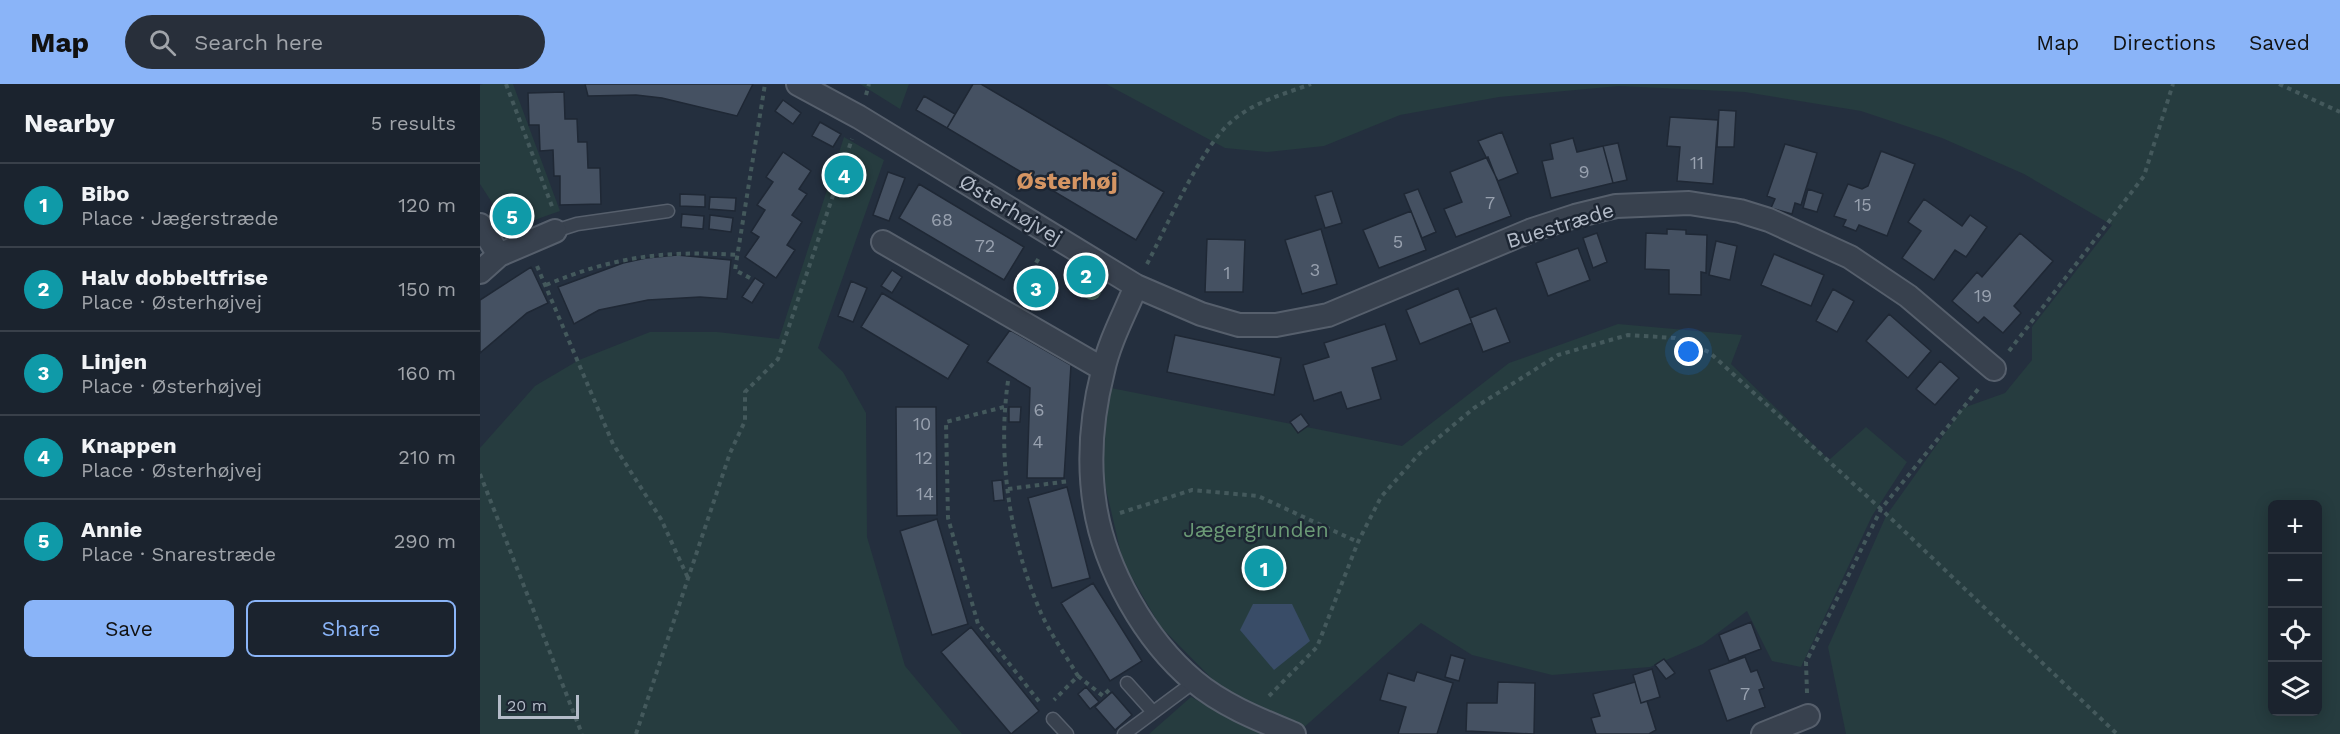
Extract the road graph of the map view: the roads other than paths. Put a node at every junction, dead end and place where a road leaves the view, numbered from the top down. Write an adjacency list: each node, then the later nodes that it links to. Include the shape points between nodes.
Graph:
1 (813, 87): 8 (street, Østerhøjvej)
2 (668, 211): 4 (lane)
3 (480, 225): 6 (street)
4 (558, 230): 6 (street)
5 (883, 242): 9 (street)
6 (499, 255): 7 (street)
7 (480, 272)
8 (1136, 286): 9 (street); 10 (street, Buestræde, via 1201,314 1239,325 1276,325 1328,315 1565,219 1616,206 1689,203 1769,220 1850,257 1908,296)
9 (1103, 369): 11 (street, via 1092,434 1095,507 1115,575 1148,632)
10 (1994, 369)
11 (1194, 682): 13 (lane); 18 (street, via 1250,716)
12 (1127, 683): 13 (lane)
13 (1153, 712): 17 (lane)
14 (1049, 714): 16 (lane)
15 (1808, 716): 19 (street)
16 (1067, 734)
17 (1124, 734)
18 (1294, 734)
19 (1763, 734)

